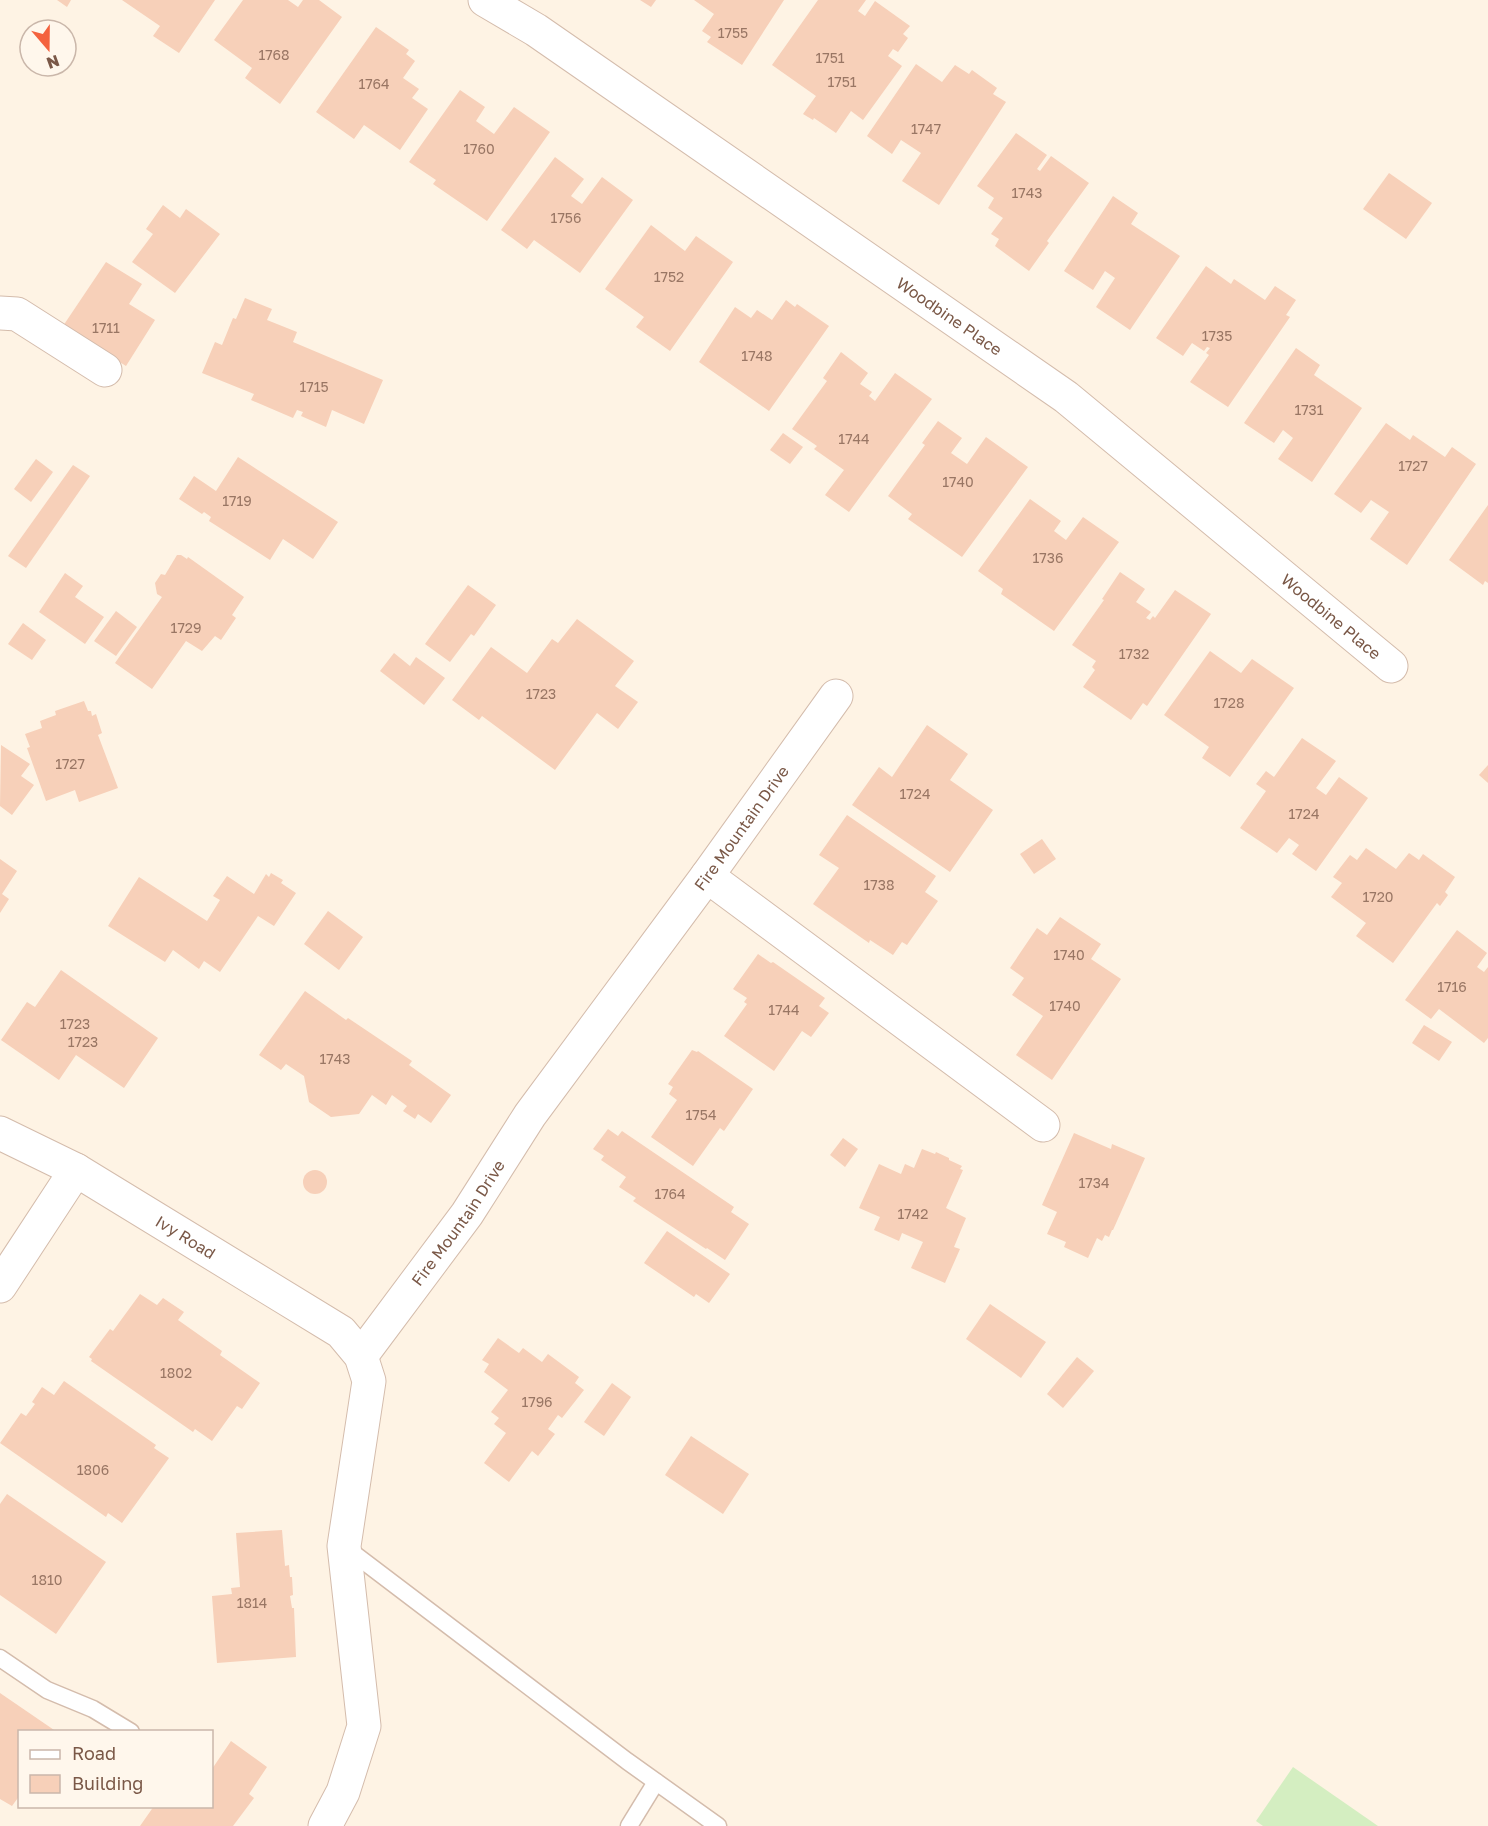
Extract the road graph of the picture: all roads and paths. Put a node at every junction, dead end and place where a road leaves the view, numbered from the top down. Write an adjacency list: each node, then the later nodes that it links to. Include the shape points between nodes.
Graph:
1 (485, 0): 4 (street, Woodbine Place, via 536,30 1066,397)
2 (0, 313): 3 (street, via 17,315)
3 (105, 370)
4 (1391, 666)
5 (836, 696): 6 (street, Fire Mountain Drive)
6 (707, 876): 7 (street); 11 (street, Fire Mountain Drive, via 530,1115 467,1214)
7 (1043, 1125)
8 (0, 1133): 9 (street, Ivy Road)
9 (76, 1170): 10 (street); 11 (street, Ivy Road, via 341,1332)
10 (0, 1286)
11 (361, 1356): 12 (street, via 369,1382)
12 (344, 1546): 15 (lane); 16 (street, via 364,1726 343,1792)
13 (0, 1658): 14 (lane, via 47,1690 93,1709)
14 (129, 1730)
15 (656, 1782): 17 (lane); 18 (lane)
16 (325, 1826)
17 (629, 1826)
18 (718, 1826)

